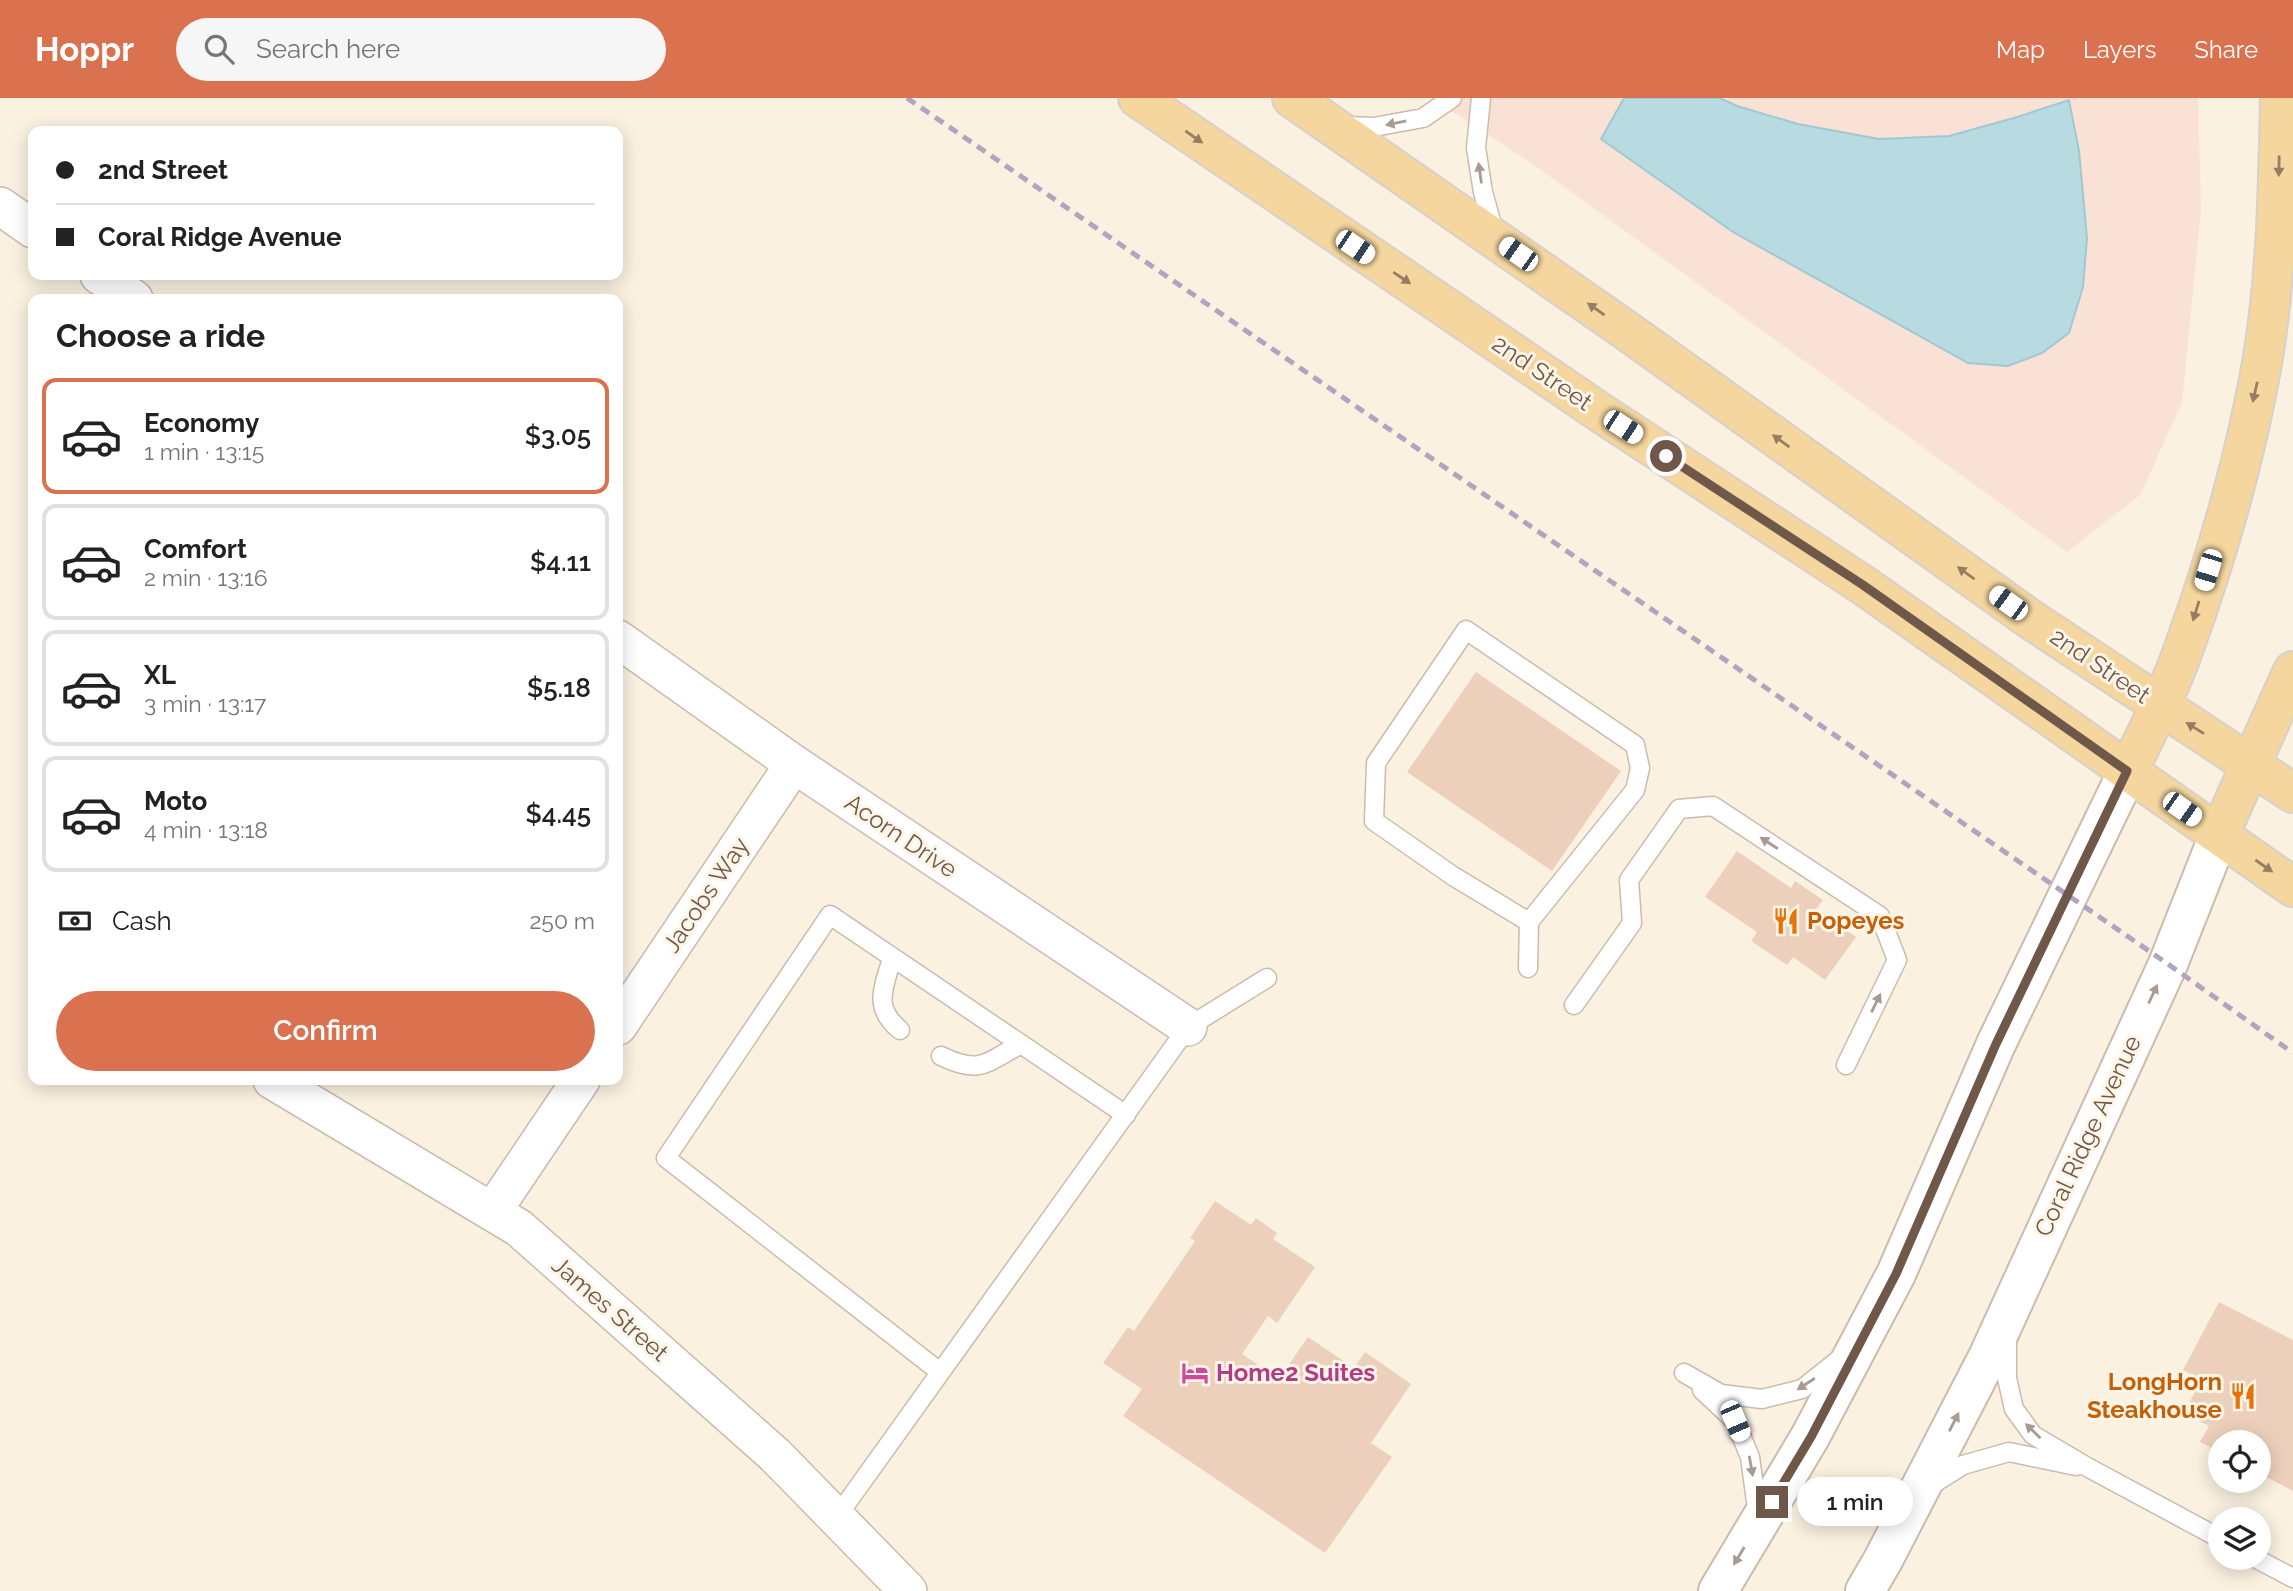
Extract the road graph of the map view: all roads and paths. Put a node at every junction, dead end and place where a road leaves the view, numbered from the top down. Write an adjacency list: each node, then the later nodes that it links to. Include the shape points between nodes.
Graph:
1 (1138, 98): 17 (main road, 2nd Street, one-way to 17, via 1863,585)
2 (1292, 98): 6 (main road, 2nd Street)
3 (1452, 98): 6 (lane, one-way to 6, via 1423,118 1374,127)
4 (1480, 98): 9 (lane, one-way to 4, via 1476,148)
5 (2280, 98): 14 (main road, one-way to 14, via 2278,222 2262,362 2232,496 2185,645)
6 (1334, 126): 9 (main road, 2nd Street)
7 (0, 206): 8 (street)
8 (28, 226)
9 (1496, 239): 14 (main road, 2nd Street, one-way to 9, via 2030,619)
10 (106, 280): 11 (street)
11 (127, 294)
12 (623, 643): 15 (street, Acorn Drive)
13 (2293, 671): 16 (main road, Coral Ridge Avenue)
14 (2160, 706): 16 (main road, 2nd Street, one-way to 14); 17 (main road)
15 (794, 764): 26 (street, Jacobs Way); 27 (street, Acorn Drive)
16 (2253, 765): 18 (main road, 2nd Street); 19 (main road, Coral Ridge Avenue)
17 (2127, 771): 19 (main road, 2nd Street); 37 (street, via 1996,1044 1896,1274)
18 (2293, 793)
19 (2219, 835): 20 (main road, 2nd Street, one-way to 20); 36 (street, Coral Ridge Avenue, one-way to 19, via 2168,964)
20 (2293, 887)
21 (1529, 922): 21 (lane, via 1374,821 1376,762 1466,630 1635,745 1640,768 1635,790); 23 (lane)
22 (892, 958): 28 (lane, via 883,1010); 29 (lane); 38 (lane, via 830,915 666,1158)
23 (1528, 968)
24 (1267, 978): 27 (lane)
25 (1574, 1005): 31 (lane, one-way to 25, via 1896,960 1880,916 1713,806 1679,809 1629,880 1632,923)
26 (623, 1019)
27 (1188, 1027): 34 (lane)
28 (900, 1030)
29 (1021, 1044): 30 (lane, via 978,1067); 34 (lane)
30 (941, 1056)
31 (1846, 1065)
32 (280, 1085): 35 (street, James Street)
33 (578, 1085): 35 (street)
34 (1126, 1115): 38 (lane)
35 (492, 1212): 41 (street, James Street, via 519,1228 775,1455)
36 (2008, 1312): 39 (lane, one-way to 36, via 2033,1435 2014,1409 2007,1378); 40 (street, Coral Ridge Avenue, one-way to 36)
37 (1860, 1342): 42 (street, via 1811,1437); 42 (lane, one-way to 42, via 1802,1389 1762,1399 1721,1394 1684,1373 1735,1421 1750,1457)
38 (940, 1372): 41 (lane)
39 (2090, 1468): 40 (lane, via 2008,1452 1962,1465); 43 (lane)
40 (1917, 1494): 48 (street, Coral Ridge Avenue)
41 (836, 1518): 46 (street, James Street)
42 (1759, 1523): 47 (street, one-way to 47)
43 (2208, 1532)
44 (2271, 1566): 45 (lane)
45 (2293, 1578)
46 (896, 1587)
47 (1718, 1591)
48 (1865, 1591)

